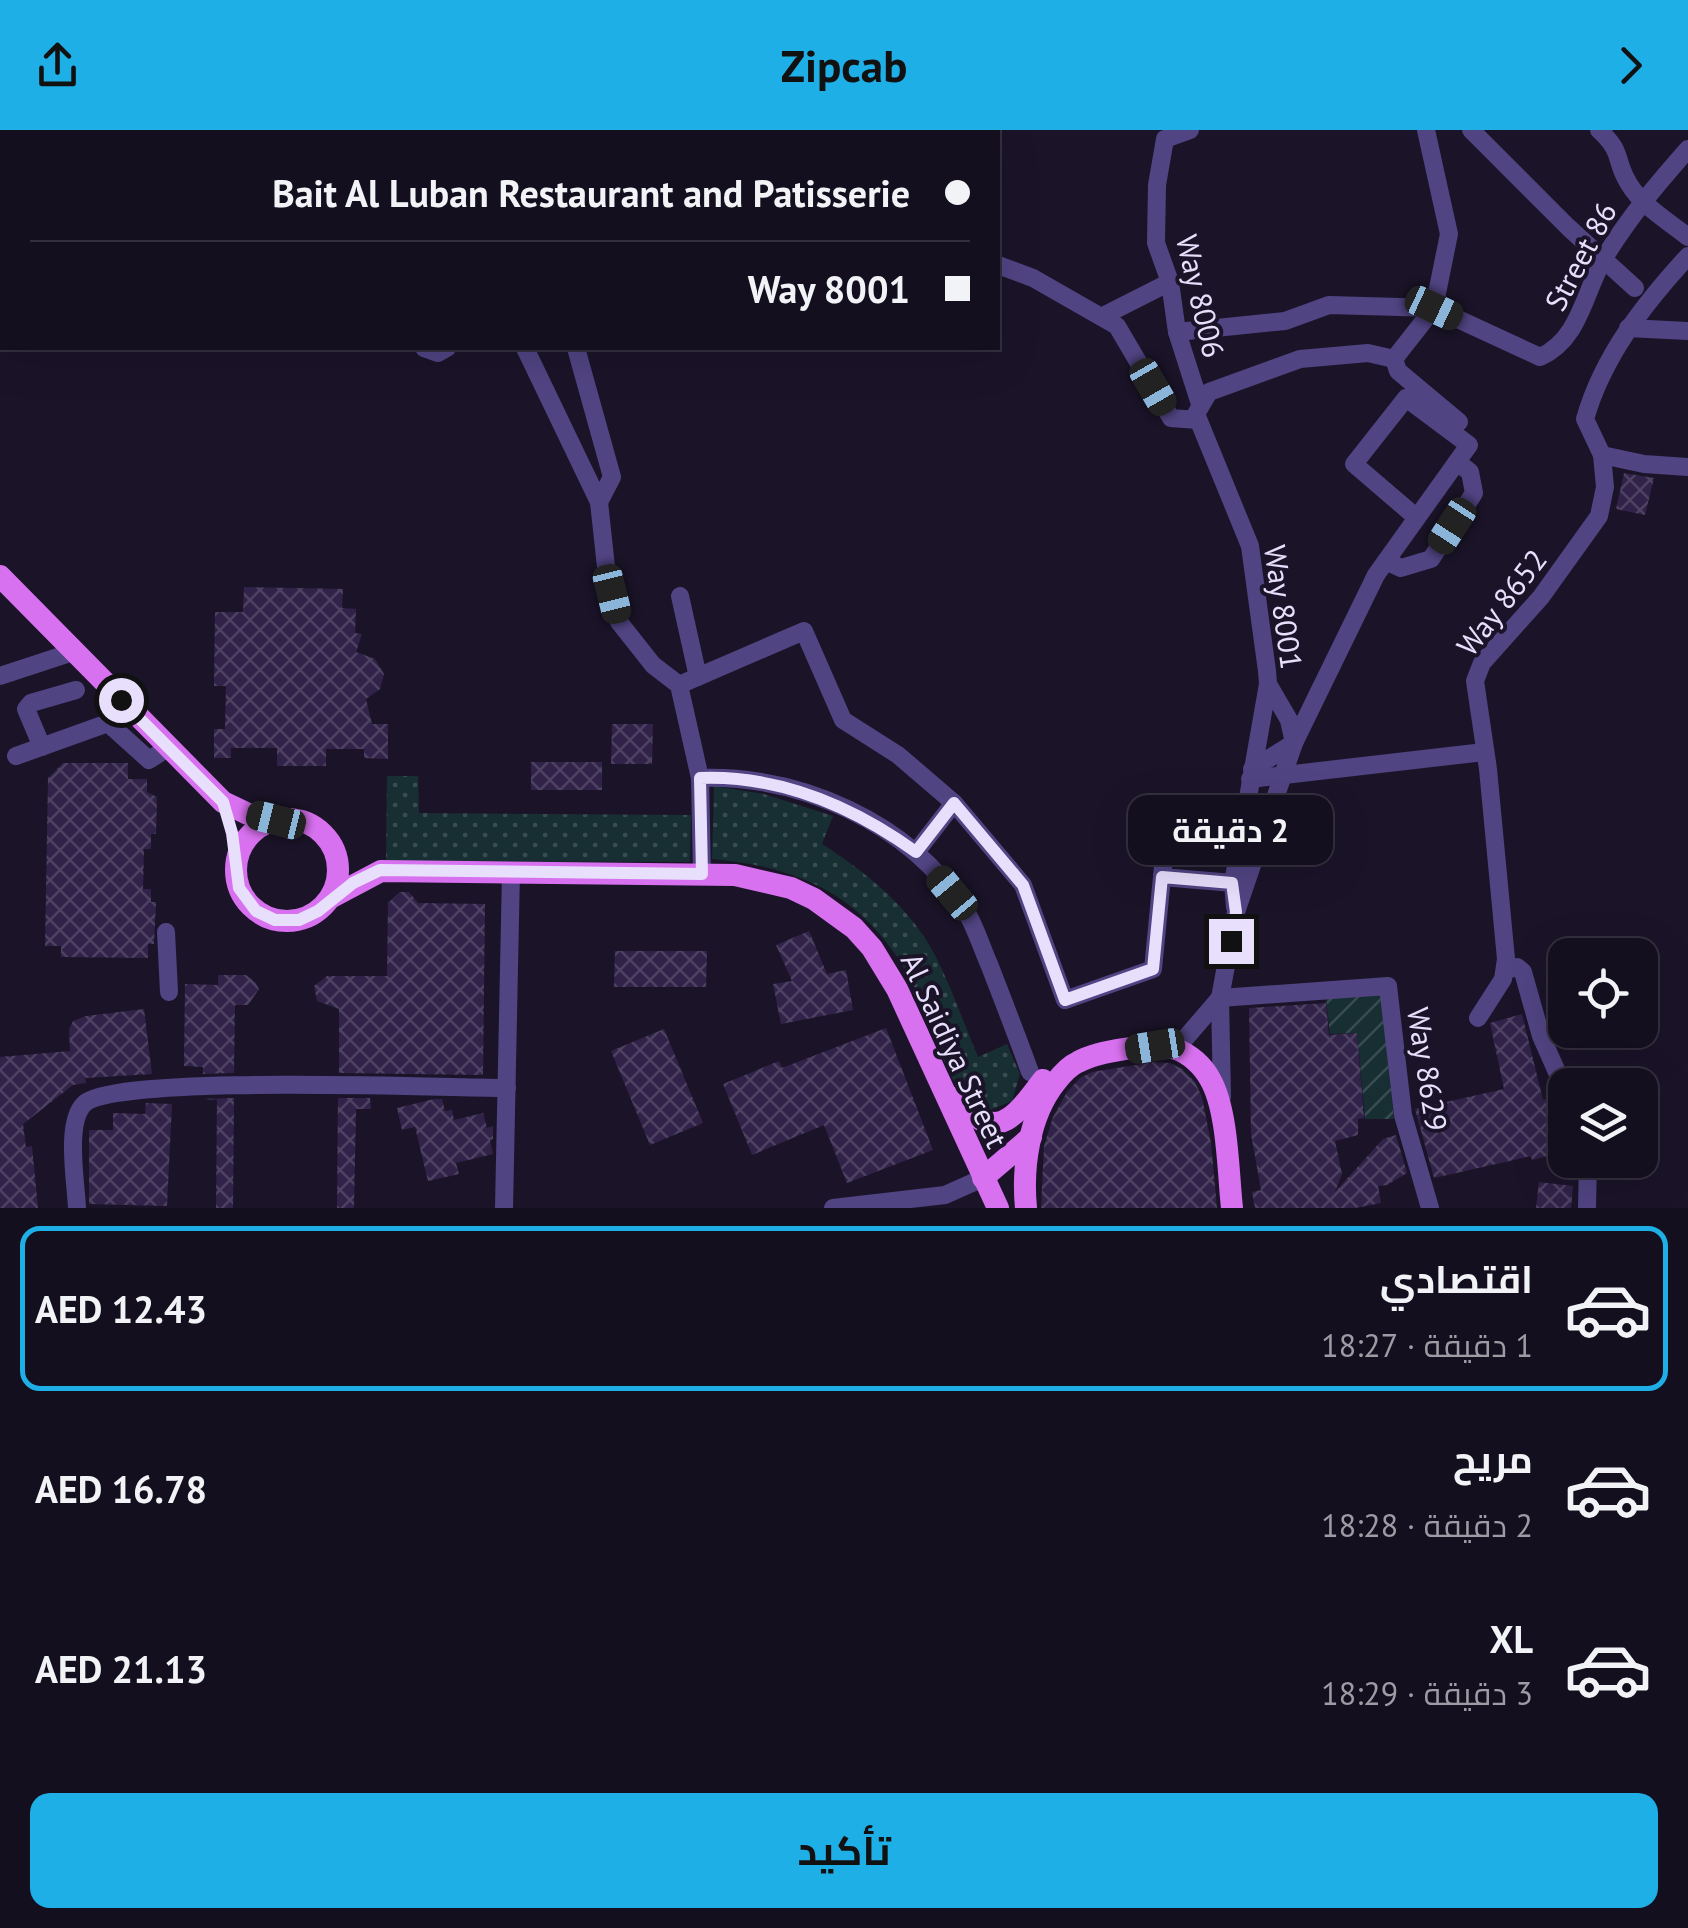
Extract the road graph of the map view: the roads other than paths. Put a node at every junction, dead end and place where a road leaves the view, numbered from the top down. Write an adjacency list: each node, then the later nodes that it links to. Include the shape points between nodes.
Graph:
1 (1190, 130): 12 (street, Way 8006, via 1165,138 1157,185 1156,244)
2 (1426, 130): 14 (street, via 1450,234)
3 (1471, 130): 10 (street)
4 (1599, 130): 5 (street)
5 (1621, 138): 7 (street, via 1628,183)
6 (1688, 149): 7 (street, Street 86)
7 (1642, 200): 8 (street); 10 (street, Street 86)
8 (1688, 236)
9 (1688, 256): 16 (street, Way 8652)
10 (1603, 258): 13 (street); 14 (street, Street 86, via 1570,334 1540,356)
11 (1000, 266): 15 (street)
12 (1170, 282): 15 (street); 18 (street, Way 8006)
13 (1635, 288)
14 (1434, 308): 18 (street, via 1329,305 1286,320); 21 (street)
15 (1103, 316): 22 (street, via 1117,326 1171,418)
16 (1628, 328): 17 (street); 24 (street, Way 8652, via 1594,388 1585,419)
17 (1688, 331)
18 (1177, 332): 22 (street, Way 8006)
19 (526, 350): 27 (street)
20 (577, 350): 27 (street, via 612,476)
21 (1394, 359): 22 (street, via 1368,353 1300,359 1209,392); 23 (street, via 1398,371)
22 (1199, 412): 36 (street, Way 8001, via 1250,546)
23 (1459, 422)
24 (1602, 455): 26 (street); 41 (street, Way 8652, via 1599,516 1542,598 1482,663 1475,681)
25 (1457, 462): 28 (street); 28 (street, via 1470,446 1406,398 1354,464); 29 (street, via 1470,472 1474,493 1431,559 1401,568)
26 (1688, 467)
27 (600, 502): 35 (street, via 620,622 654,665)
28 (1417, 518): 29 (street)
29 (1386, 561): 38 (street)
30 (0, 576): 32 (main road)
31 (680, 596): 34 (street)
32 (73, 652): 33 (street); 40 (main road)
33 (0, 676)
34 (698, 677): 35 (street); 47 (street, via 804,631 843,720)
35 (680, 684): 45 (street)
36 (1268, 684): 38 (street); 43 (street, Way 8001)
37 (76, 690): 39 (street, via 26,709)
38 (1294, 743): 43 (street); 44 (street)
39 (42, 747): 40 (street, via 108,723 149,760); 42 (street)
40 (169, 748): 46 (main road)
41 (1484, 752): 44 (street); 61 (street, Way 8652)
42 (16, 756)
43 (1251, 774): 44 (street); 57 (street, Way 8001)
44 (1282, 776): 59 (street)
45 (700, 778): 51 (street, via 774,784 810,795 848,809); 55 (street)
46 (223, 802): 49 (main road); 52 (main road)
47 (954, 803): 51 (street); 56 (street, via 1023,885 1065,1000 1153,969)
48 (1169, 805): 56 (street)
49 (276, 820): 50 (main road, via 304,822); 52 (main road, via 247,838)
50 (328, 839): 53 (main road, Al Saidiya Street); 58 (main road, via 338,868)
51 (916, 852): 68 (street, via 966,910)
52 (236, 870): 58 (main road, via 249,904 275,920 310,916)
53 (380, 870): 54 (main road, Al Saidiya Street); 58 (main road)
54 (511, 872): 55 (main road, Al Saidiya Street); 70 (street)
55 (702, 874): 69 (main road, Al Saidiya Street, via 791,888 854,928 898,989)
56 (1162, 877): 57 (street)
57 (1232, 883): 59 (street, Way 8001)
58 (330, 898)
59 (1236, 912): 63 (street)
60 (166, 932): 62 (street)
61 (1506, 970): 64 (street); 67 (street, via 1523,972)
62 (169, 992)
63 (1220, 998): 65 (street); 71 (street); 81 (street, Way 8629, via 1388,986 1403,1115)
64 (1478, 1018)
65 (1176, 1049): 66 (main road, via 1155,1046); 71 (main road, via 1211,1079)
66 (1076, 1062): 69 (main road, via 1048,1073 1014,1117 1000,1123 972,1117); 72 (main road, via 1046,1096)
67 (1555, 1068)
68 (1030, 1072)
69 (944, 1087): 73 (main road, Al Saidiya Street)
70 (507, 1088): 75 (street, via 182,1086 98,1095 76,1114 73,1127); 76 (street)
71 (1222, 1122): 80 (main road)
72 (1031, 1137): 73 (main road); 79 (main road)
73 (983, 1178): 77 (street, via 945,1195); 78 (main road, Al Saidiya Street)
74 (1588, 1178): 82 (street)
75 (77, 1208)
76 (504, 1208)
77 (833, 1208)
78 (998, 1208)
79 (1026, 1208)
80 (1232, 1208)
81 (1430, 1208)
82 (1587, 1208)

